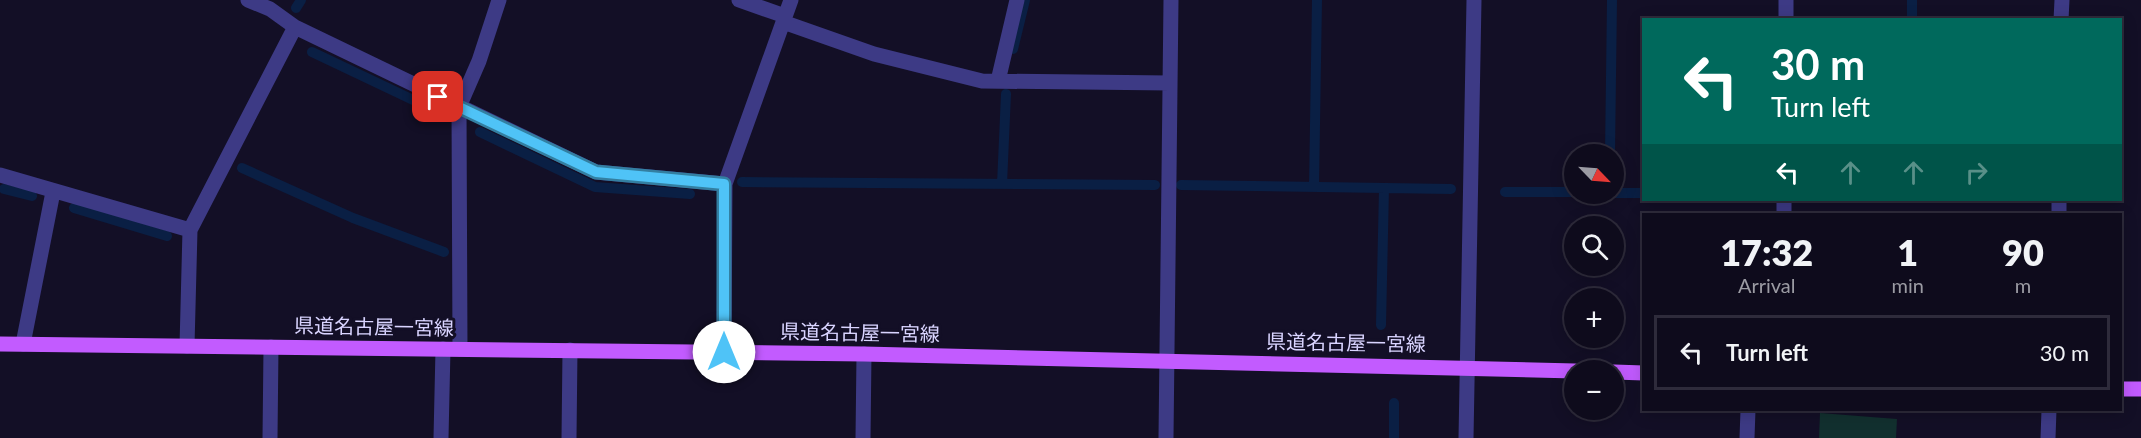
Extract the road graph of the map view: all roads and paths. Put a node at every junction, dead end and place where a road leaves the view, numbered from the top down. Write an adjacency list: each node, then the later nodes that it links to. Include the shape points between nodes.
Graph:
1 (248, 0): 13 (street, via 270,9)
2 (499, 0): 16 (street)
3 (739, 0): 12 (street)
4 (791, 0): 12 (street)
5 (1017, 0): 14 (street)
6 (1171, 0): 15 (street)
7 (1474, 0): 31 (street)
8 (1786, 0): 10 (street)
9 (2062, 0): 11 (street)
10 (1786, 18)
11 (2061, 18)
12 (784, 19): 14 (street, via 874,54 982,81); 18 (street)
13 (295, 27): 16 (street); 20 (street)
14 (998, 81): 15 (street)
15 (1170, 83): 30 (street)
16 (459, 107): 18 (street, via 596,172); 26 (street)
17 (0, 176): 19 (street)
18 (724, 184): 28 (street)
19 (53, 192): 20 (street); 22 (street)
20 (190, 230): 23 (street)
21 (0, 344): 22 (main road, 県道名古屋一宮線)
22 (23, 344): 23 (main road, 県道名古屋一宮線)
23 (186, 346): 24 (main road, 県道名古屋一宮線)
24 (271, 347): 25 (main road, 県道名古屋一宮線); 39 (street)
25 (443, 349): 26 (main road, 県道名古屋一宮線); 40 (street)
26 (460, 349): 27 (main road, 県道名古屋一宮線)
27 (570, 350): 28 (main road, 県道名古屋一宮線); 41 (street)
28 (724, 352): 29 (main road, 県道名古屋一宮線)
29 (864, 354): 30 (main road, 県道名古屋一宮線); 42 (street)
30 (1167, 360): 31 (main road, 県道名古屋一宮線); 43 (street)
31 (1468, 367): 32 (main road, 県道名古屋一宮線); 44 (street)
32 (1564, 370)
33 (1624, 372): 34 (main road)
34 (1642, 373)
35 (2122, 389): 36 (main road)
36 (2141, 389)
37 (1748, 411): 45 (street)
38 (2049, 411): 46 (street)
39 (270, 438)
40 (441, 438)
41 (568, 438)
42 (863, 438)
43 (1166, 438)
44 (1466, 438)
45 (1747, 438)
46 (2048, 438)

